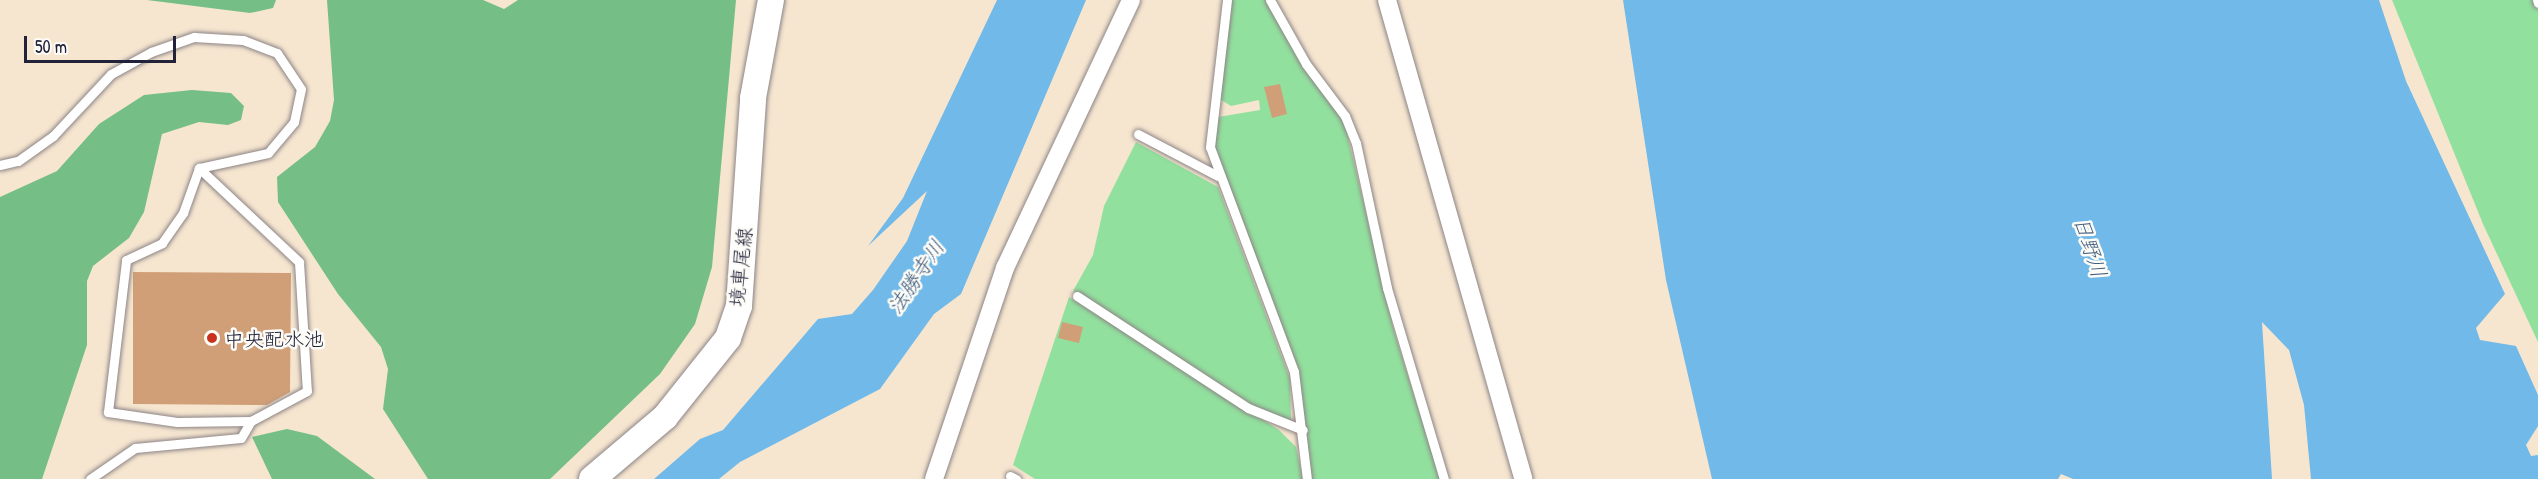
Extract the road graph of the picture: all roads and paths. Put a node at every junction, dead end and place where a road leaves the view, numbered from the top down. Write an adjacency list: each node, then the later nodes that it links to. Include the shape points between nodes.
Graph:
1 (771, 0): 14 (main road, 境車尾線, via 753,98 739,306 728,338 665,417)
2 (1131, 0): 15 (street, via 1005,268)
3 (1227, 0): 9 (lane, via 1209,129)
4 (1270, 0): 17 (lane, via 1356,143 1387,288)
5 (1387, 0): 18 (street)
6 (1137, 134): 9 (lane)
7 (0, 165): 8 (lane, via 18,161 53,136 111,74 151,52 194,37 243,40 277,53 301,89 294,122 268,153)
8 (199, 168): 11 (lane, via 299,262 307,391); 11 (lane, via 183,213 162,243 126,260 108,412 177,422)
9 (1218, 176): 12 (lane, via 1294,372)
10 (1077, 296): 12 (lane, via 1248,408 1281,426)
11 (251, 421): 13 (lane, via 241,438 135,448)
12 (1303, 430): 16 (lane)
13 (90, 479)
14 (592, 479)
15 (934, 479)
16 (1307, 479)
17 (1444, 479)
18 (1523, 479)

